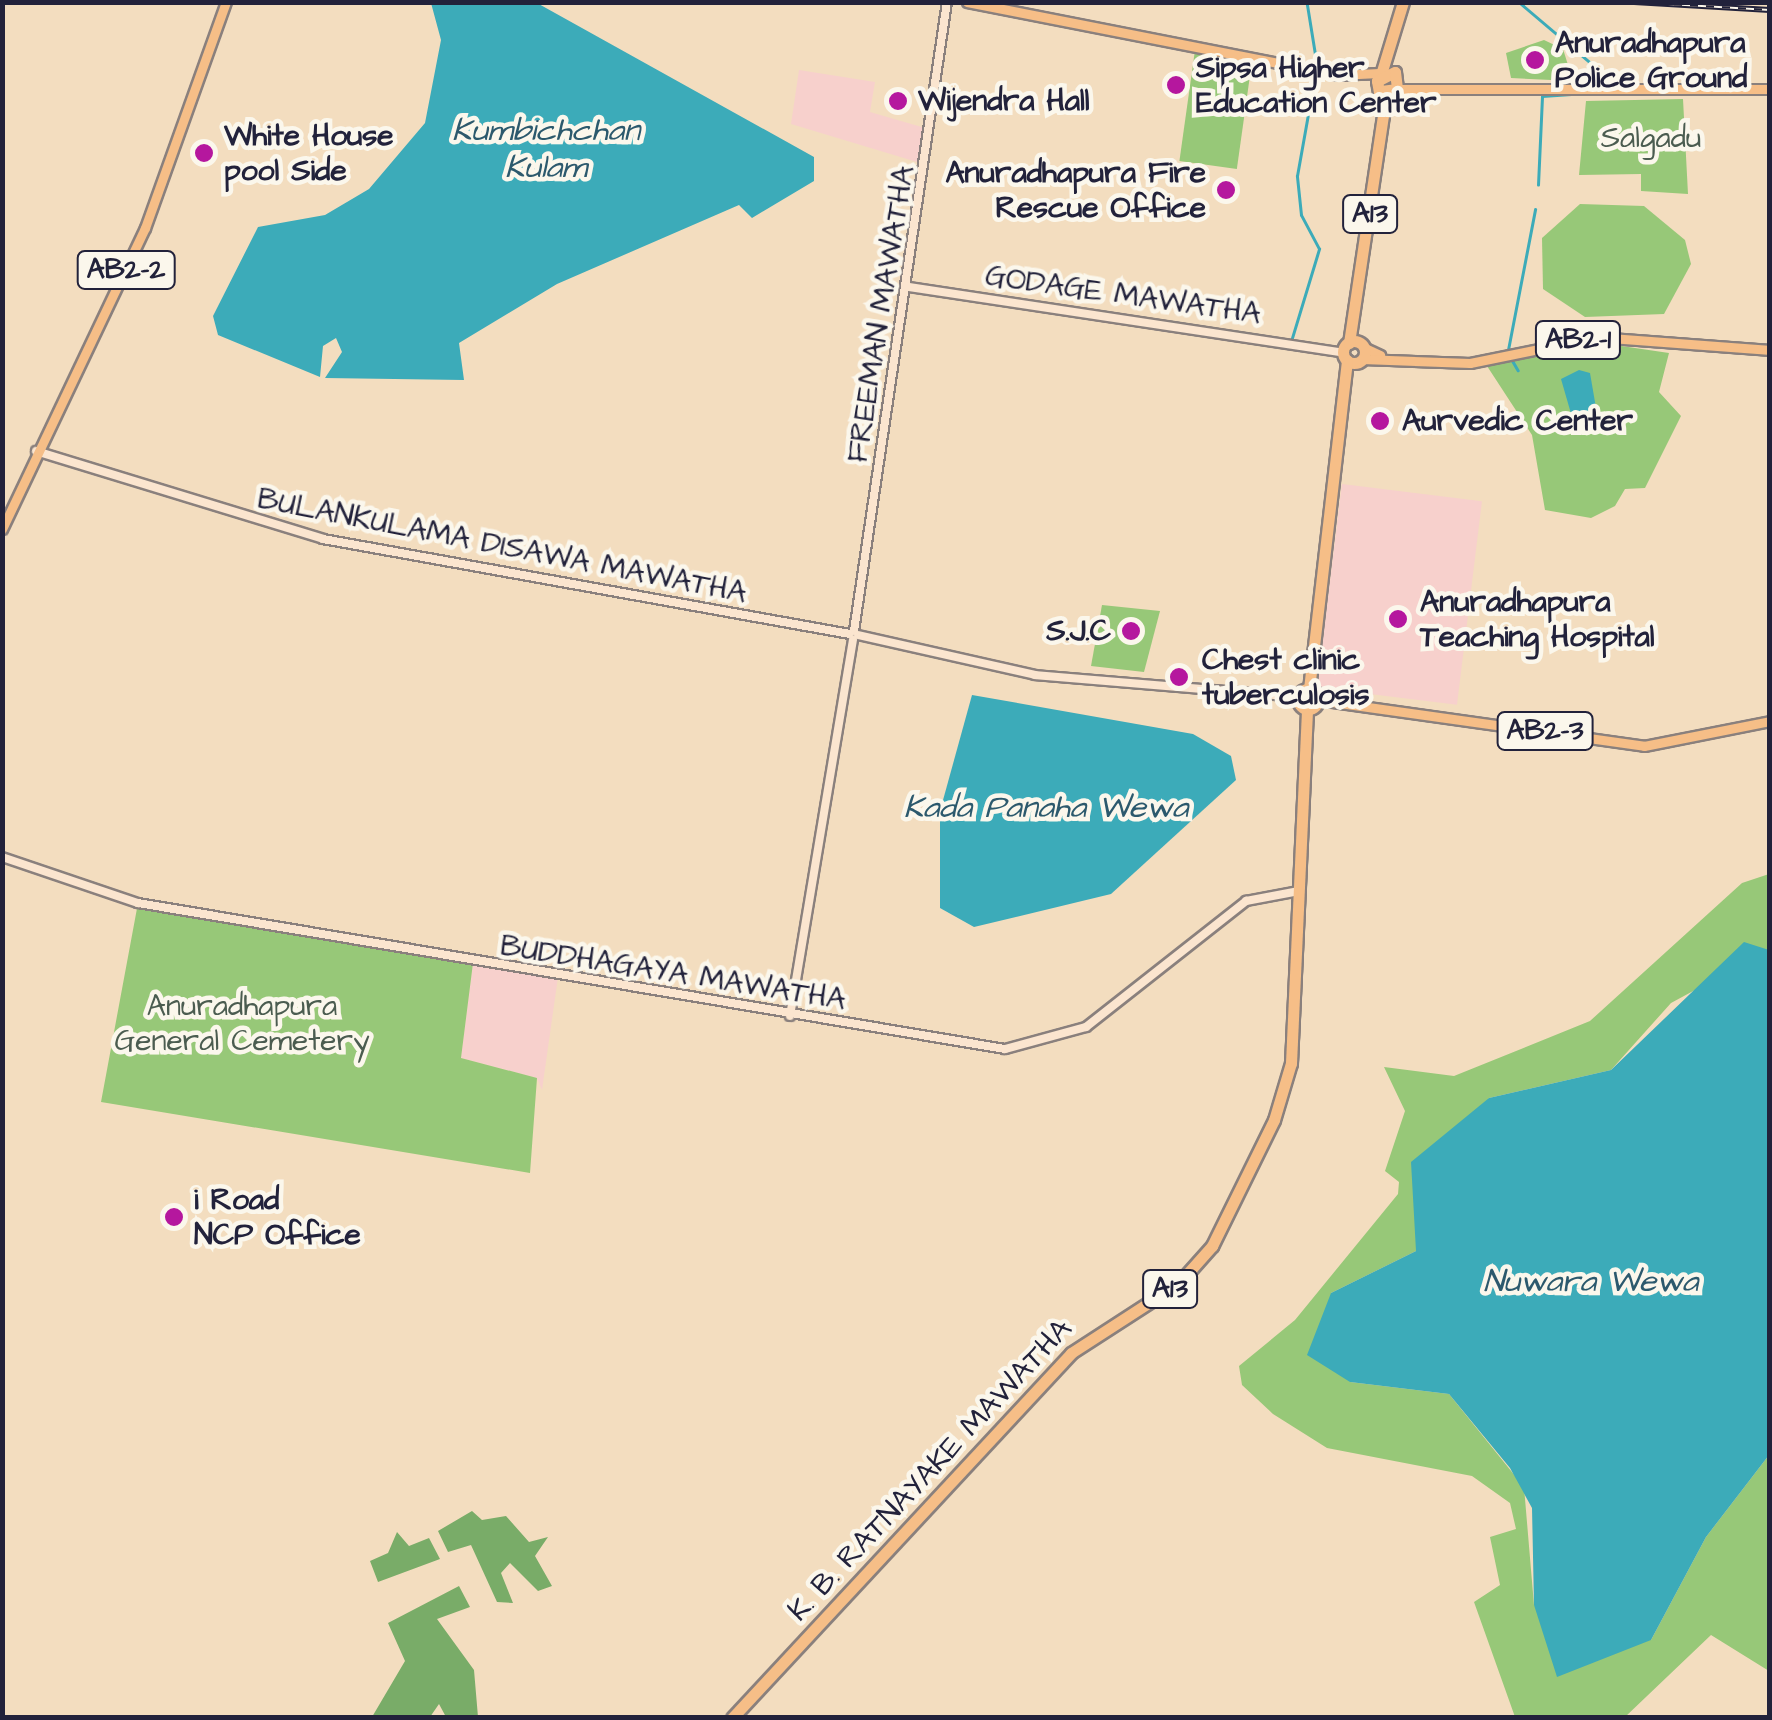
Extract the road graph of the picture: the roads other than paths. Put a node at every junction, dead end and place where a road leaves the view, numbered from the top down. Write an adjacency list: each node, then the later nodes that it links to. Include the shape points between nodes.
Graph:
1 (226, 2): 10 (main road, AB2-2, via 144,228)
2 (948, 2): 7 (main road, FREEMAN MAWATHA)
3 (968, 2): 5 (main road)
4 (1403, 2): 5 (highway, A13)
5 (1388, 81): 6 (main road); 9 (highway, A13)
6 (1770, 90)
7 (909, 287): 9 (main road, GODAGE MAWATHA); 12 (main road, FREEMAN MAWATHA)
8 (1770, 350): 9 (main road, AB2-1, via 1598,337 1470,363)
9 (1351, 351): 13 (highway, A13)
10 (36, 450): 11 (main road, AB2-2); 12 (main road, BULANKULAMA DISAWA MAWATHA, via 323,539)
11 (2, 528)
12 (854, 635): 14 (main road, BULANKULAMA DISAWA MAWATHA, via 1035,675); 19 (main road, FREEMAN MAWATHA)
13 (1309, 689): 14 (highway); 15 (highway)
14 (1297, 697): 15 (highway)
15 (1313, 705): 16 (main road, AB2-3, via 1644,746); 18 (highway, K. B. RATNAYAKE MAWATHA / A13)
16 (1770, 721)
17 (2, 857): 19 (main road, BUDDHAGAYA MAWATHA, via 138,904)
18 (1299, 891): 19 (main road, BUDDHAGAYA MAWATHA, via 1246,901 1086,1026 1038,1046); 20 (highway, K. B. RATNAYAKE MAWATHA / A13, via 1284,1094 1208,1253 1179,1283 1071,1353)
19 (790, 1016)
20 (732, 1718)

